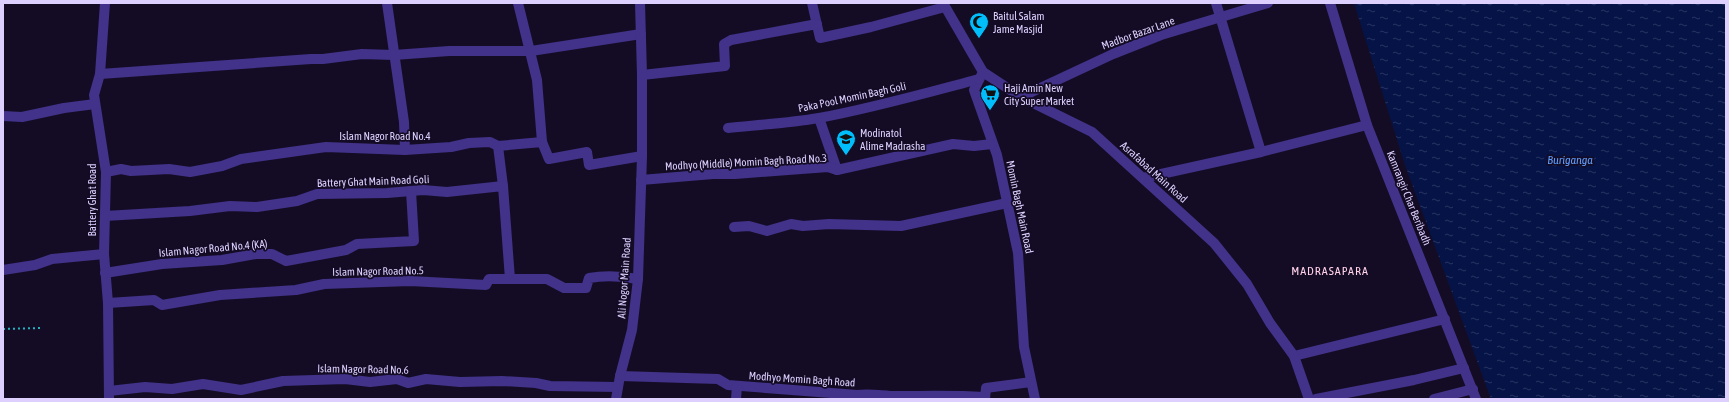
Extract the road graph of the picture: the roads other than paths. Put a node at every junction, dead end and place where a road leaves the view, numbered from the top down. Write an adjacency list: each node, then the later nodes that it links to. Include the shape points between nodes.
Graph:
1 (104, 3): 15 (street, Battery Ghat Road)
2 (387, 3): 14 (street)
3 (518, 3): 13 (street)
4 (640, 3): 12 (street, Ali Nogor Main Road)
5 (812, 3): 11 (street)
6 (1216, 3): 10 (street)
7 (1268, 3): 10 (street, Madbor Bazar Lane)
8 (1330, 3): 22 (street, Kamrangir Char Beribadh)
9 (944, 5): 11 (street, via 871,27 820,38); 17 (street, Asrafabad Main Road)
10 (1220, 18): 18 (street, Madbor Bazar Lane, via 1161,35 1113,54); 28 (street)
11 (817, 24): 16 (street, via 732,40 724,44 725,66)
12 (641, 34): 13 (street); 16 (street, Ali Nogor Main Road)
13 (531, 51): 14 (street, via 449,51); 24 (street)
14 (394, 55): 15 (street, via 362,54 323,60); 27 (street, via 404,122)
15 (100, 74): 19 (street, Battery Ghat Road, via 94,96)
16 (642, 75): 29 (street, Ali Nogor Main Road)
17 (981, 76): 18 (street, Asrafabad Main Road); 21 (street, Paka Pool Momin Bagh Goli, via 923,94); 25 (street, Momin Bagh Main Road, via 974,90)
18 (1021, 97): 32 (street, Asrafabad Main Road, via 1092,132)
19 (95, 104): 20 (street, via 22,117); 31 (street, Battery Ghat Road)
20 (3, 116)
21 (819, 118): 23 (street, Paka Pool Momin Bagh Goli); 30 (street)
22 (1367, 125): 28 (street); 45 (street, Kamrangir Char Beribadh)
23 (728, 128)
24 (542, 142): 26 (street, Islam Nagor Road No.4); 29 (street, via 549,159 587,152 589,165)
25 (992, 144): 30 (street, Modhyo (Middle) Momin Bagh Road No.3, via 953,144); 36 (street, Momin Bagh Main Road, via 997,155)
26 (498, 146): 27 (street, Islam Nagor Road No.4, via 490,142); 34 (street)
27 (405, 150): 31 (street, Islam Nagor Road No.4, via 326,147 242,159 190,172 169,169 131,171 121,168)
28 (1262, 152): 32 (street)
29 (642, 156): 33 (street, Ali Nogor Main Road)
30 (836, 170): 33 (street, Modhyo (Middle) Momin Bagh Road No.3, via 828,167)
31 (106, 172): 37 (street, Battery Ghat Road)
32 (1143, 178): 46 (street, Asrafabad Main Road, via 1214,243 1247,284 1270,323)
33 (641, 180): 43 (street, Ali Nogor Main Road)
34 (503, 186): 35 (street, Battery Ghat Main Road Goli, via 447,192); 42 (street)
35 (411, 191): 37 (street, Battery Ghat Main Road Goli, via 317,194 297,201 257,207 230,206); 41 (street, Islam Nagor Road No.4 (KA), via 414,241 357,244 346,250 286,261 272,254 256,254)
36 (1007, 203): 38 (street, via 901,226 791,224 767,231 749,226); 49 (street, Momin Bagh Main Road, via 1018,253 1024,347)
37 (105, 216): 39 (street, Battery Ghat Road)
38 (734, 227)
39 (104, 254): 40 (street, via 52,259 35,265); 41 (street, Battery Ghat Road)
40 (3, 270)
41 (105, 273): 44 (street, Battery Ghat Road)
42 (510, 279): 43 (street, Islam Nagor Road No.5, via 547,279 564,288 586,288 589,278 614,276); 44 (street, Islam Nagor Road No.5, via 488,279 486,285 410,281 324,284 296,290 220,295 162,305 154,300)
43 (638, 279): 48 (street, Ali Nogor Main Road, via 632,330)
44 (108, 303): 53 (street, Battery Ghat Road)
45 (1445, 320): 46 (street); 47 (street, Kamrangir Char Beribadh)
46 (1294, 356): 58 (street, Asrafabad Main Road)
47 (1464, 368): 52 (street, Kamrangir Char Beribadh); 59 (street)
48 (620, 376): 50 (street, Modhyo Momin Bagh Road, via 718,379 728,385); 51 (street, Ali Nogor Main Road)
49 (1031, 382): 54 (street, via 986,388); 57 (street, Momin Bagh Main Road)
50 (737, 386): 54 (street, Modhyo Momin Bagh Road, via 857,395); 56 (street)
51 (618, 387): 53 (street, Islam Nagor Road No.6, via 550,386 502,381 460,382 426,379 408,383 397,379 370,382 345,379 283,381 241,390 203,384 172,389 145,386); 55 (street, Ali Nogor Main Road)
52 (1474, 394): 60 (street)
53 (109, 395)
54 (985, 398)
55 (616, 399)
56 (736, 399)
57 (1035, 399)
58 (1308, 399)
59 (1316, 399)
60 (1434, 399)

